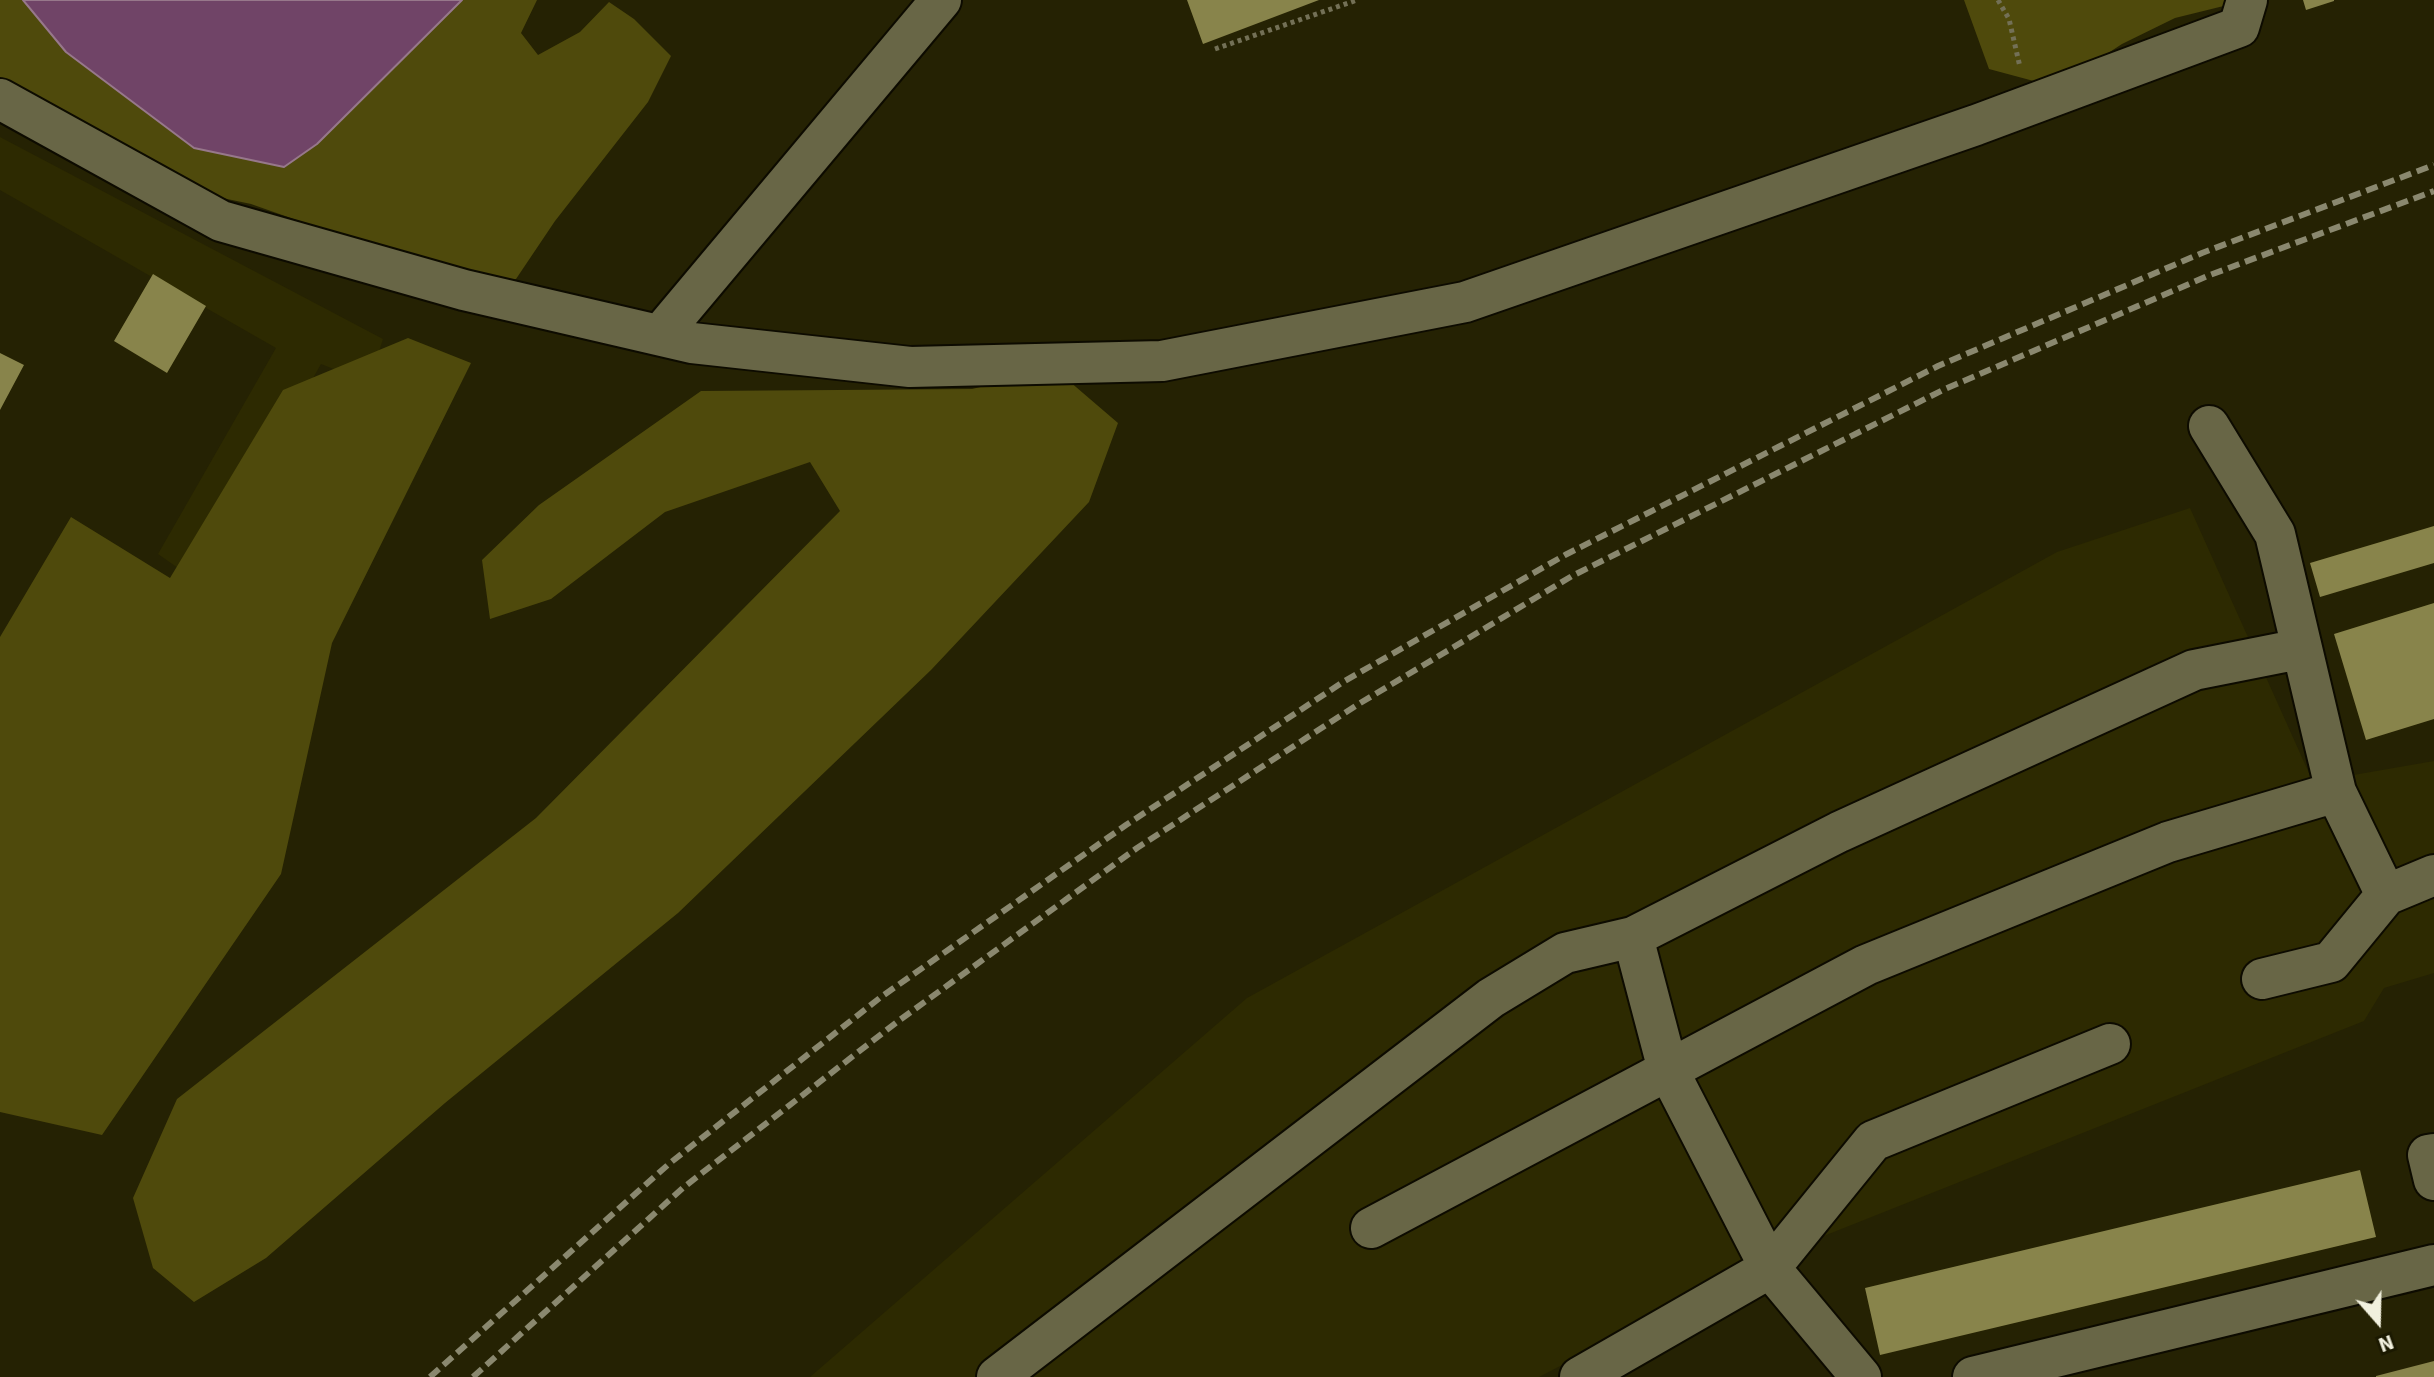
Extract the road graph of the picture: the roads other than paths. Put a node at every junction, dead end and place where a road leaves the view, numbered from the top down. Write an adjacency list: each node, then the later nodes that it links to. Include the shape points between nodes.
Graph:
1 (941, 0): 4 (street)
2 (2243, 14): 4 (street, via 2028,106 1465,302 1162,361 910,367)
3 (0, 99): 4 (street, via 221,221 464,290)
4 (660, 335)
5 (2209, 426): 6 (street, via 2275,534)
6 (2300, 649): 7 (street); 10 (street, via 2194,670 1839,832)
7 (2336, 792): 9 (street); 13 (street, via 2168,842 1866,965)
8 (2434, 875): 9 (street)
9 (2386, 895): 11 (street, via 2331,962)
10 (1633, 937): 13 (street); 19 (street, via 1565,953 1491,998)
11 (2262, 979)
12 (2110, 1044): 18 (street, via 1873,1141)
13 (1668, 1070): 16 (street); 18 (street)
14 (2434, 1154): 15 (street, via 2428,1155)
15 (2434, 1180)
16 (1371, 1228)
17 (2434, 1265): 22 (street)
18 (1770, 1268): 20 (street); 21 (street)
19 (997, 1377)
20 (1580, 1377)
21 (1861, 1377)
22 (1973, 1377)

